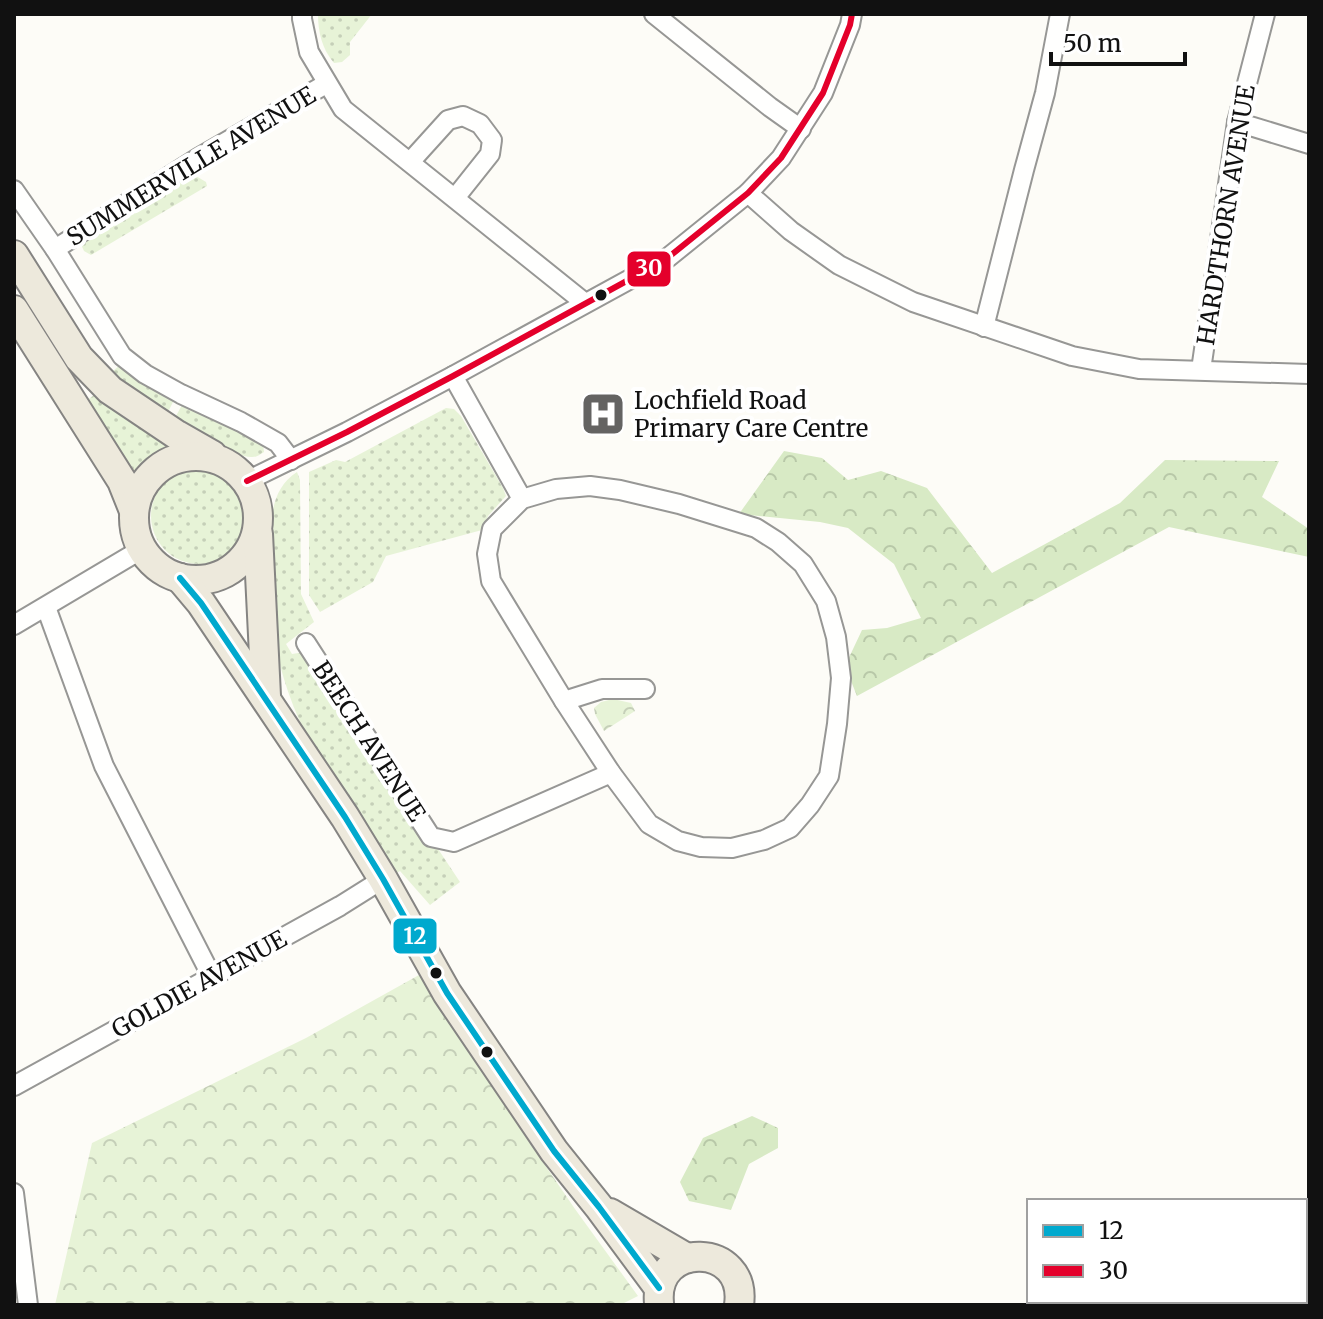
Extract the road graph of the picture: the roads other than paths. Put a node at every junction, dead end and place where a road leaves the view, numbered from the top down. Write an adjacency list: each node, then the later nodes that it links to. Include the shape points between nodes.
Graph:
1 (302, 14): 6 (street, via 309,52)
2 (654, 14): 8 (street)
3 (852, 14): 8 (street, via 823,93)
4 (1060, 14): 18 (street, via 1045,93)
5 (1265, 14): 7 (street, HARDTHORN AVENUE)
6 (326, 84): 10 (street, via 343,109); 14 (street, SUMMERVILLE AVENUE)
7 (1237, 122): 9 (street); 19 (street, HARDTHORN AVENUE)
8 (801, 129): 12 (street)
9 (1309, 144)
10 (410, 162): 13 (street); 13 (street, via 448,120 463,116 480,124 492,140 490,154)
11 (14, 190): 14 (street)
12 (748, 193): 16 (street, via 665,260); 18 (street, via 839,265 913,302)
13 (455, 198): 16 (street)
14 (55, 249): 23 (street, via 122,356 145,374 278,443)
15 (14, 255): 22 (main road, via 79,358 110,390)
16 (585, 303): 21 (street)
17 (14, 310): 26 (main road, via 122,481)
18 (984, 327): 19 (street, via 1072,356 1139,369)
19 (1201, 370): 20 (street)
20 (1309, 374)
21 (453, 376): 23 (street); 25 (street)
22 (221, 460): 24 (main road); 26 (main road, via 183,456 165,464 149,476)
23 (291, 460): 24 (street)
24 (247, 481): 27 (main road, via 259,512)
25 (522, 499): 35 (street, via 492,529 487,554 491,581); 36 (street, via 590,486 679,504 756,528 803,564 826,601 841,678 829,776 790,828 732,848 678,841 649,824)
26 (134, 511): 28 (main road)
27 (258, 529): 29 (main road, via 251,549 229,570 200,580); 34 (main road)
28 (142, 549): 29 (main road, via 165,572); 30 (street)
29 (180, 578): 34 (main road)
30 (46, 607): 31 (street); 38 (street, via 104,766)
31 (14, 625)
32 (306, 643): 36 (street, BEECH AVENUE, via 431,837 454,842)
33 (645, 689): 35 (street, via 602,689)
34 (266, 699): 37 (main road)
35 (564, 701): 36 (street)
36 (611, 773)
37 (383, 879): 38 (street, GOLDIE AVENUE); 41 (main road, via 447,993 554,1151)
38 (212, 977): 39 (street, GOLDIE AVENUE)
39 (14, 1086)
40 (14, 1193): 45 (street)
41 (599, 1207): 42 (main road); 44 (main road)
42 (687, 1258): 43 (main road, via 706,1257 726,1266); 44 (main road, via 663,1278)
43 (738, 1294): 46 (main road)
44 (659, 1297)
45 (23, 1301)
46 (763, 1305)

